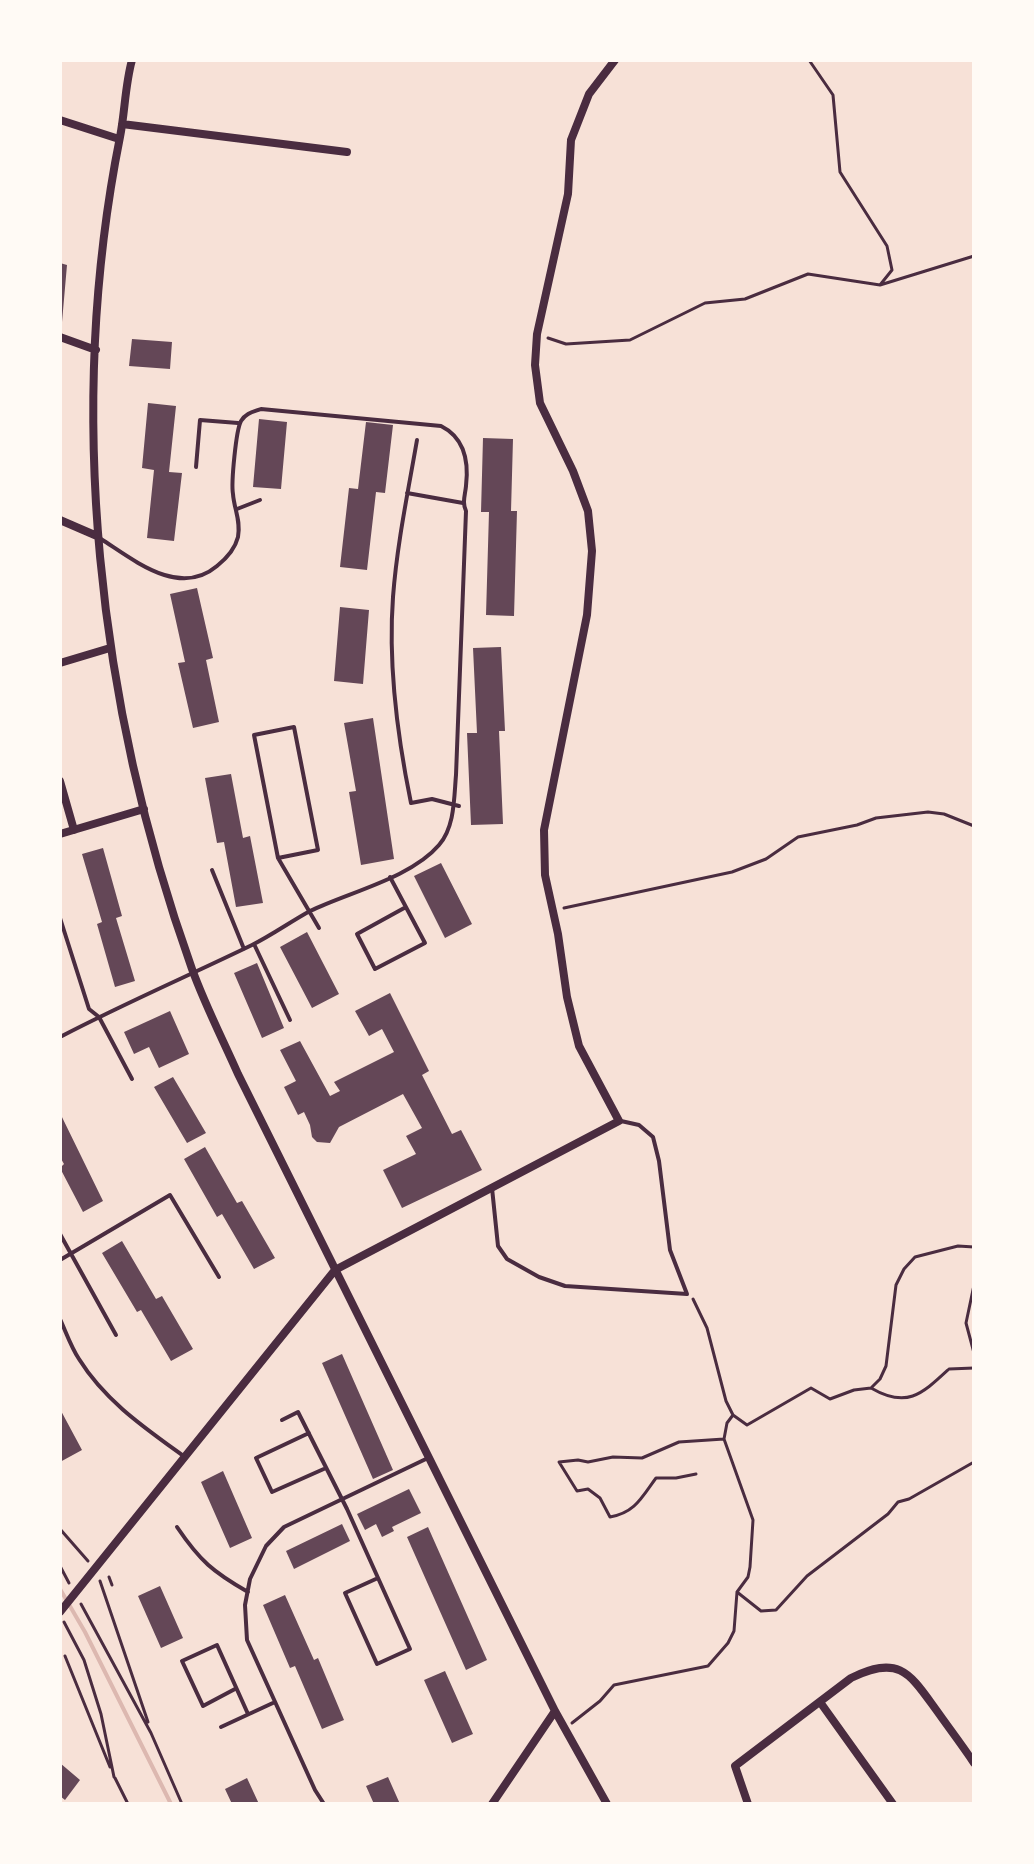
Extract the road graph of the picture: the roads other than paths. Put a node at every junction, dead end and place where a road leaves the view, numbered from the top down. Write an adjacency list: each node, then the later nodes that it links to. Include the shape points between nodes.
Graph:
1 (132, 60): 4 (street)
2 (615, 60): 39 (street, via 589,94 571,140 568,194 535,365 540,403 588,511 592,551 587,615 544,830 545,875 579,1046)
3 (60, 120): 5 (street)
4 (122, 124): 5 (street); 6 (street)
5 (119, 139): 8 (street, via 101,257)
6 (347, 152)
7 (60, 337): 8 (street)
8 (96, 350): 17 (street)
9 (239, 424): 11 (lane, via 200,420); 14 (lane, via 248,413 261,409 441,426 465,452); 15 (lane, via 233,494)
10 (417, 440): 12 (lane)
11 (196, 467)
12 (407, 493): 14 (lane); 21 (lane, via 392,601 402,759 411,803 432,799)
13 (260, 500): 15 (lane)
14 (463, 503): 21 (lane)
15 (237, 509): 17 (lane, via 235,547 200,576 166,576)
16 (60, 520): 17 (street)
17 (97, 536): 18 (street)
18 (110, 648): 19 (street); 22 (street)
19 (60, 663)
20 (60, 781): 23 (street)
21 (456, 805): 27 (lane, via 442,842 426,858)
22 (144, 809): 23 (street); 34 (street)
23 (74, 830): 24 (street)
24 (60, 834)
25 (278, 858): 25 (lane, via 254,735 294,727 318,850); 29 (lane)
26 (212, 870): 33 (lane)
27 (390, 877): 28 (lane); 29 (lane)
28 (406, 907): 28 (lane, via 425,943 375,969 357,934)
29 (311, 911): 31 (lane); 32 (lane)
30 (60, 918): 35 (lane, via 89,1009)
31 (319, 928)
32 (254, 944): 33 (lane); 36 (lane)
33 (244, 949): 34 (lane)
34 (193, 971): 35 (lane); 44 (street)
35 (99, 1017): 37 (lane); 38 (lane)
36 (290, 1020)
37 (60, 1037)
38 (132, 1079)
39 (619, 1121): 40 (street); 40 (lane, via 639,1125 653,1137 670,1250 687,1294 565,1286 539,1277 507,1259 498,1246)
40 (492, 1188): 44 (street)
41 (60, 1234): 42 (lane)
42 (71, 1254): 43 (lane); 45 (lane, via 170,1195); 47 (lane)
43 (60, 1260)
44 (335, 1270): 50 (street); 51 (street)
45 (219, 1277)
46 (60, 1319): 50 (lane, via 99,1388)
47 (116, 1335)
48 (282, 1420): 49 (lane, via 298,1412)
49 (309, 1433): 52 (lane); 52 (lane, via 256,1458 272,1492)
50 (185, 1457): 57 (street)
51 (430, 1457): 53 (lane); 61 (street)
52 (326, 1468): 53 (lane)
53 (342, 1499): 55 (lane); 56 (lane, via 275,1534)
54 (177, 1527): 56 (lane, via 196,1556)
55 (378, 1578): 55 (lane, via 410,1649 377,1664 345,1593)
56 (248, 1592): 59 (lane, via 247,1640)
57 (60, 1614)
58 (235, 1689): 58 (lane, via 217,1645 182,1661 203,1706); 62 (lane)
59 (275, 1702): 62 (lane); 65 (lane)
60 (820, 1702): 64 (street, via 868,1670 900,1670 912,1676); 68 (street, via 735,1766); 69 (street)
61 (555, 1711): 66 (street); 67 (street)
62 (248, 1714): 63 (lane)
63 (221, 1727)
64 (974, 1763)
65 (324, 1804)
66 (492, 1804)
67 (607, 1804)
68 (748, 1804)
69 (893, 1804)

